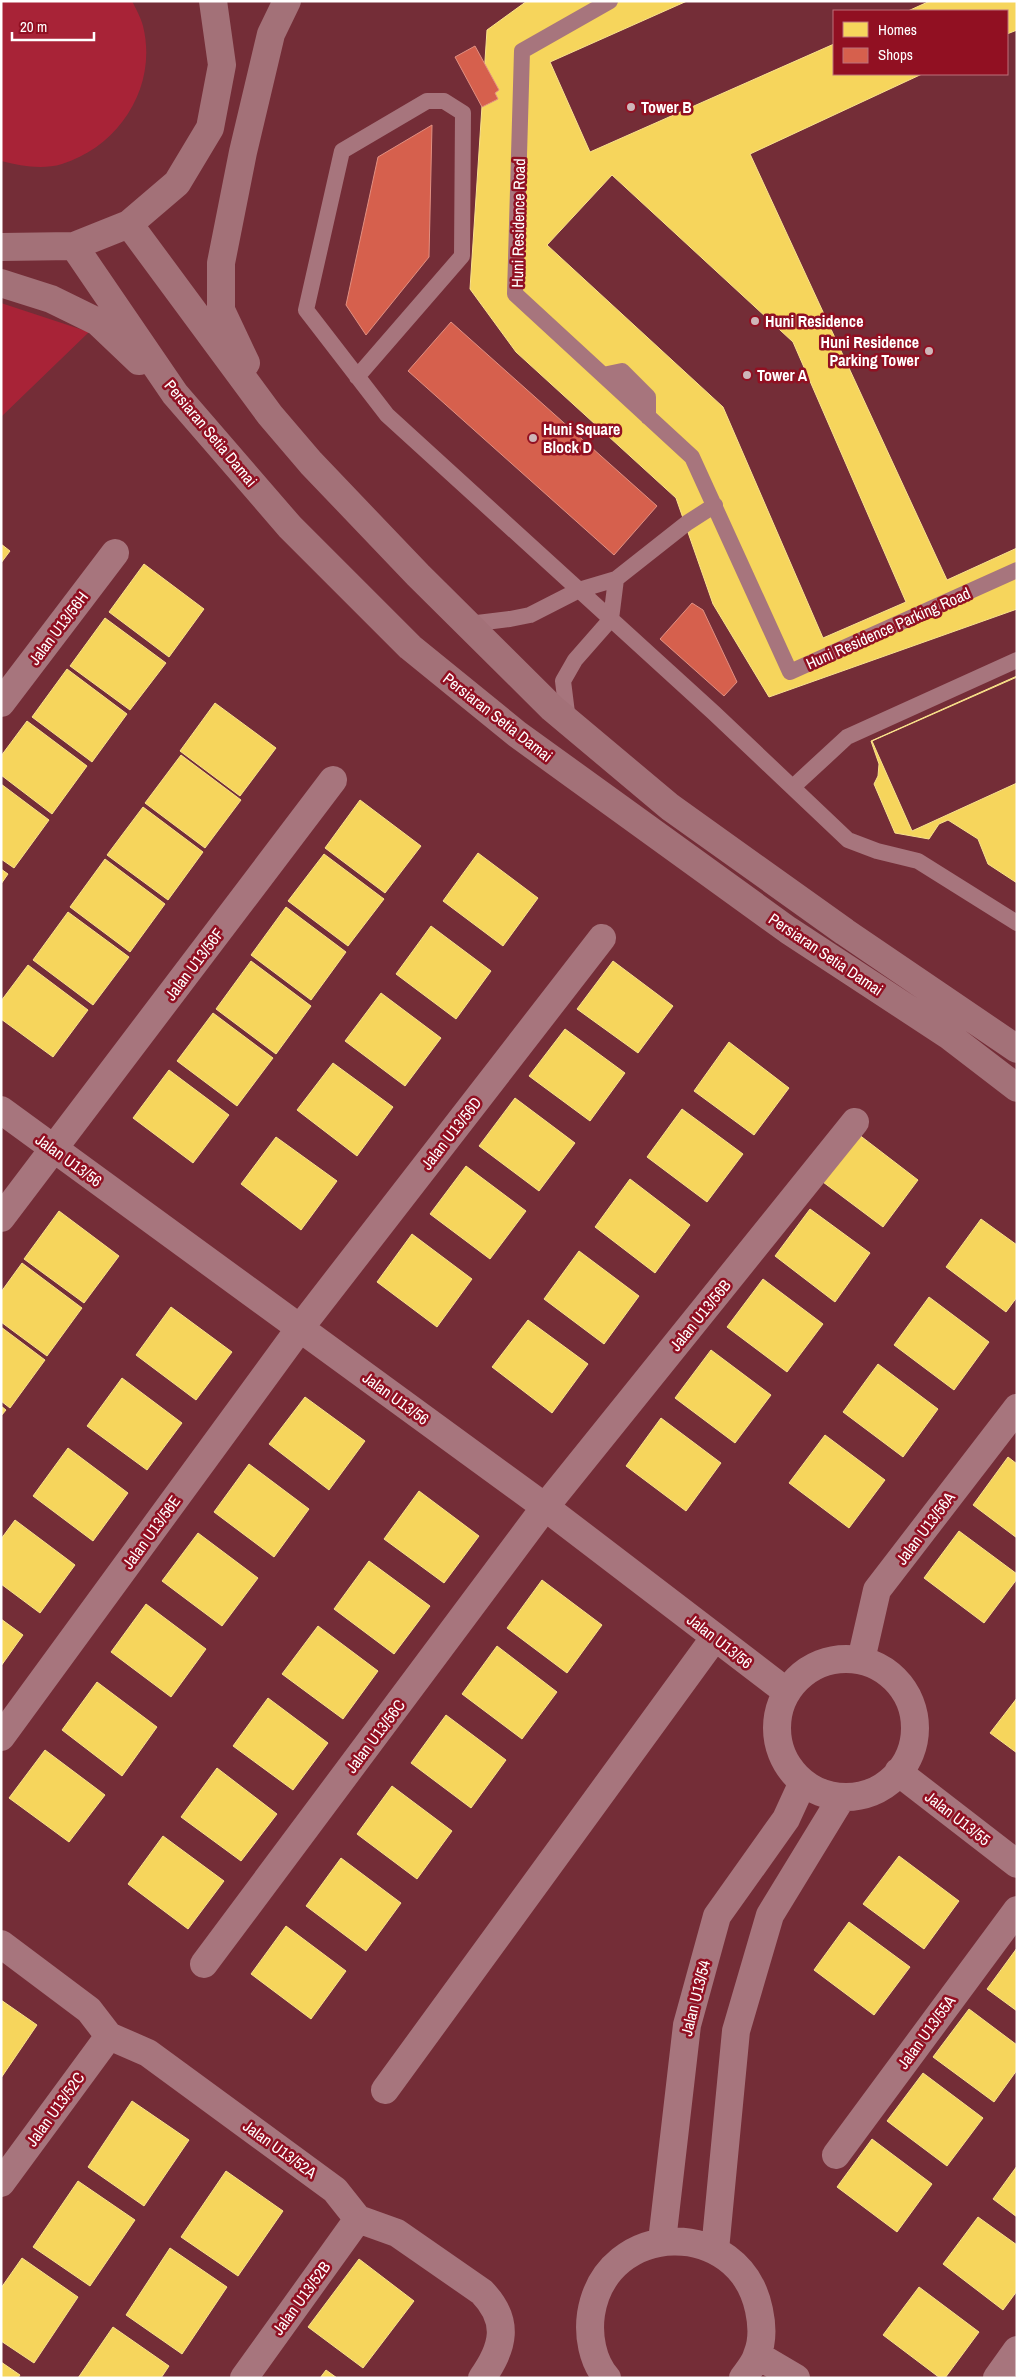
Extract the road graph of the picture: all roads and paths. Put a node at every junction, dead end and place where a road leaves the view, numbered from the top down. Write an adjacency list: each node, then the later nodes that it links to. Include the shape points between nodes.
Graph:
1 (214, 1): 4 (street, via 222,65 210,128 177,182)
2 (286, 1): 10 (street, via 271,34 221,263 221,310)
3 (610, 1): 11 (lane, Huni Residence Road, via 522,51 515,294 692,457)
4 (129, 224): 5 (street); 10 (street, Persiaran Setia Damai)
5 (74, 246): 6 (street); 9 (street, Persiaran Setia Damai)
6 (1, 247)
7 (1, 283): 9 (street, via 51,299 98,322)
8 (357, 377): 8 (lane, via 306,310 342,151 426,102 444,101 463,113 462,256); 15 (lane, via 386,416)
9 (176, 394): 26 (street, Persiaran Setia Damai, via 290,527 410,647 517,734 636,821 788,930 948,1036)
10 (270, 415): 17 (street, Persiaran Setia Damai, via 310,463)
11 (715, 504): 13 (lane, Huni Residence Parking Road, via 790,672); 14 (lane)
12 (114, 552): 19 (street, Jalan U13/56H)
13 (1017, 570)
14 (616, 579): 15 (lane); 16 (lane)
15 (578, 590): 16 (lane); 17 (lane, via 530,615)
16 (611, 619): 20 (lane, via 575,660 563,681); 22 (lane)
17 (469, 624): 20 (street, Persiaran Setia Damai)
18 (1017, 660): 22 (lane, via 846,737)
19 (1, 703)
20 (568, 721): 25 (street, Persiaran Setia Damai, via 670,807 844,932)
21 (333, 780): 29 (street, Jalan U13/56F)
22 (794, 786): 23 (lane, via 848,840 918,861)
23 (1017, 923)
24 (602, 938): 31 (street, Jalan U13/56D)
25 (1017, 1049)
26 (1017, 1088)
27 (1, 1110): 29 (street, Jalan U13/56)
28 (855, 1122): 33 (street, Jalan U13/56B)
29 (54, 1149): 30 (street, Jalan U13/56F); 31 (street, Jalan U13/56)
30 (1, 1218)
31 (300, 1328): 33 (street, Jalan U13/56); 37 (street, Jalan U13/56E)
32 (1017, 1408): 35 (street, Jalan U13/56A, via 877,1590)
33 (545, 1507): 34 (street, Jalan U13/56); 44 (street, Jalan U13/56C)
34 (714, 1637): 36 (street, Jalan U13/56); 46 (street)
35 (861, 1660): 36 (street, via 839,1658 818,1664 800,1676); 38 (street, via 882,1669 894,1679 911,1706 915,1729 911,1752)
36 (787, 1692): 39 (street, via 779,1710 780,1750 789,1767)
37 (1, 1737)
38 (898, 1772): 40 (street, via 883,1786 863,1795); 41 (street, Jalan U13/55)
39 (803, 1782): 40 (street, via 821,1792); 50 (street, Jalan U13/54, via 786,1819 717,1916 687,2025)
40 (842, 1797): 51 (street, via 770,1915 736,2031)
41 (1017, 1864)
42 (1017, 1910): 47 (street, Jalan U13/55A)
43 (1, 1944): 45 (street, Jalan U13/52A, via 89,2010)
44 (204, 1964)
45 (109, 2036): 48 (street, Jalan U13/52C); 49 (street, Jalan U13/52A, via 148,2053 335,2190)
46 (385, 2090)
47 (836, 2155)
48 (1, 2183)
49 (358, 2219): 55 (street, Jalan U13/52B); 56 (street, via 397,2233 482,2292 494,2304 500,2319 501,2338 496,2358)
50 (662, 2241): 51 (street, via 698,2243); 54 (street, via 639,2248 619,2262 593,2301 589,2325 592,2349)
51 (715, 2250): 53 (street, via 740,2268 756,2294 762,2325)
52 (1017, 2350): 58 (street)
53 (750, 2366): 57 (street)
54 (602, 2376)
55 (244, 2378)
56 (482, 2378)
57 (796, 2378)
58 (997, 2378)

